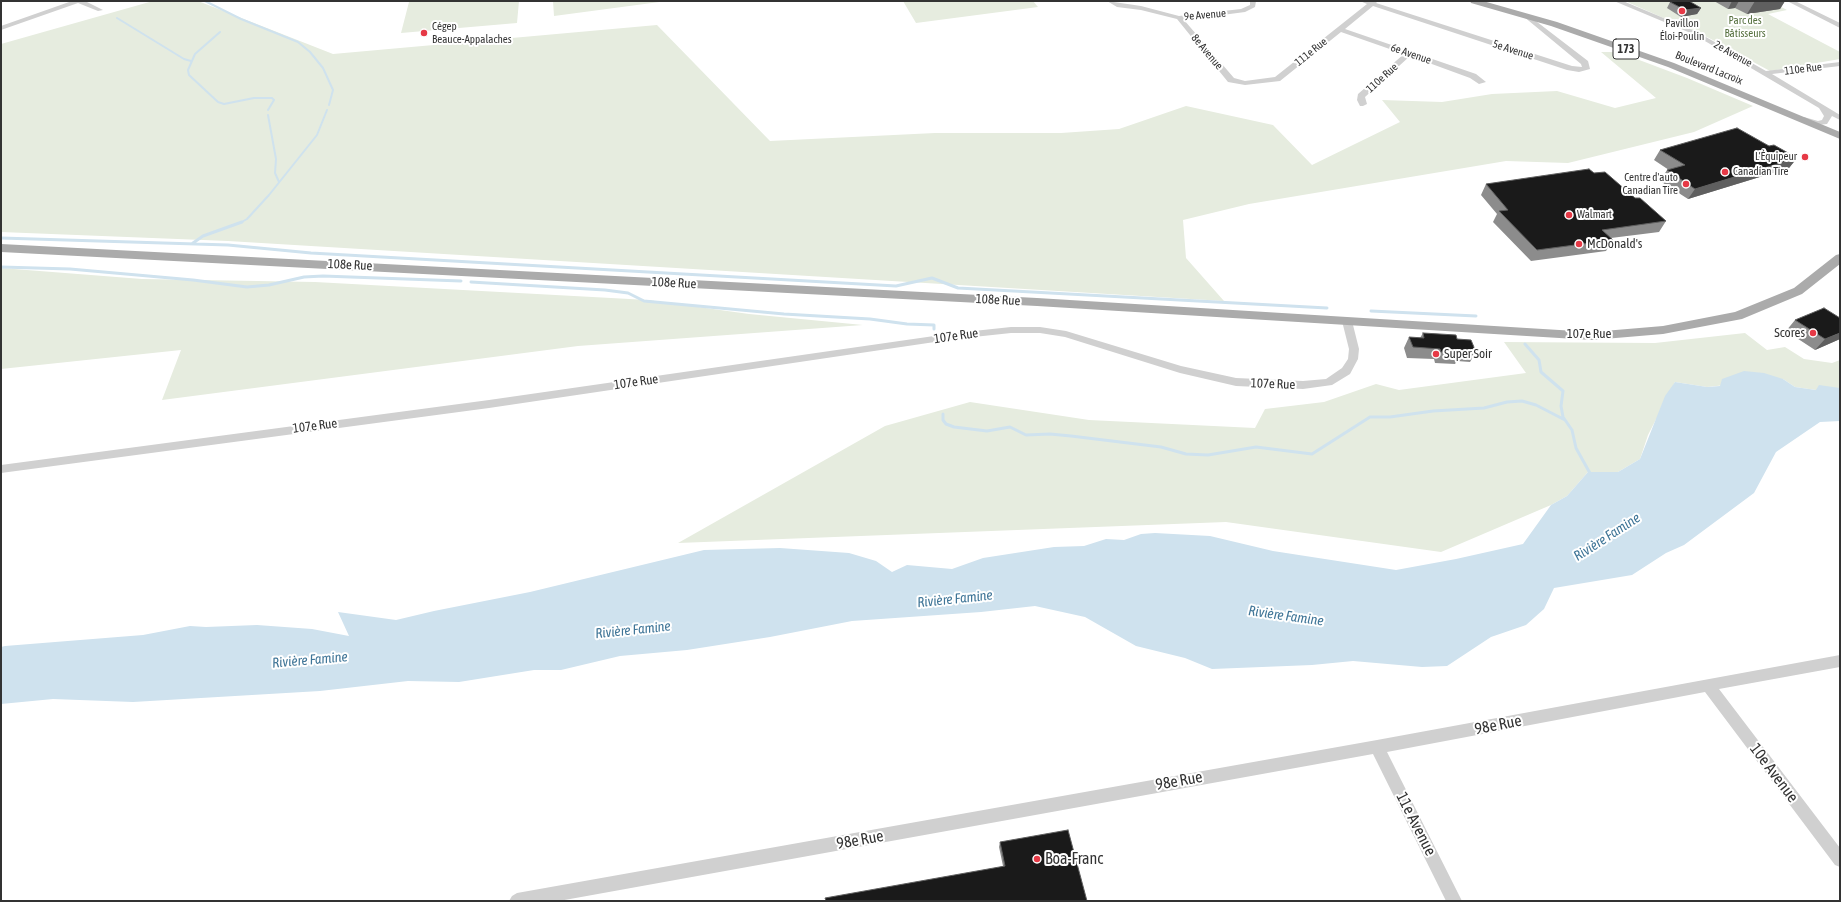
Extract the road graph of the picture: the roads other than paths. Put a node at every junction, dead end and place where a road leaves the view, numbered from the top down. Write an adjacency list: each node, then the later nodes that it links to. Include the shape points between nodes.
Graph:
1 (78, 1): 9 (street); 13 (street)
2 (1110, 1): 11 (street, 9e Avenue, via 1119,6 1155,11)
3 (1363, 1): 7 (street, 5e Avenue)
4 (1474, 1): 10 (main road, Boulevard Lacroix / 173)
5 (1617, 1): 17 (street, 2e Avenue, via 1694,33)
6 (1790, 1): 12 (street)
7 (1373, 2): 10 (street, 5e Avenue, via 1570,68 1586,69 1585,63); 14 (street, 111e Rue)
8 (1253, 3): 11 (street, 9e Avenue, via 1243,11)
9 (100, 10)
10 (1526, 16): 21 (main road, Boulevard Lacroix / 173, via 1617,45)
11 (1179, 18): 19 (street, 8e Avenue, via 1227,76)
12 (1840, 26)
13 (1, 28)
14 (1339, 29): 15 (street, 6e Avenue); 19 (street, 111e Rue, via 1277,79)
15 (1409, 54): 18 (street, 6e Avenue, via 1473,76); 20 (street, 110e Rue, via 1361,96)
16 (1840, 64): 17 (street, 110e Rue)
17 (1765, 73): 22 (street, 2e Avenue)
18 (1482, 82)
19 (1238, 83)
20 (1363, 104)
21 (1775, 108): 23 (main road, Boulevard Lacroix); 26 (main road, Boulevard Lacroix / 173)
22 (1822, 108): 23 (street, via 1828,116 1824,122); 24 (street, 2e Avenue)
23 (1796, 117): 25 (main road, Boulevard Lacroix)
24 (1840, 118)
25 (1840, 136)
26 (1840, 141)
27 (1, 248): 29 (main road, 108e Rue, via 1037,302)
28 (1840, 258): 29 (main road, 107e Rue, via 1805,286 1779,300 1725,319 1663,330 1592,336)
29 (1347, 321): 30 (street, 107e Rue, via 1354,349 1353,359 1346,371 1328,382 1303,385 1236,382 1180,369 1066,334 1040,330 1011,330 482,405)
30 (1, 469)
31 (1840, 661): 32 (street, 98e Rue)
32 (1708, 685): 33 (street, 98e Rue); 34 (street, 10e Avenue)
33 (1377, 747): 35 (street, 98e Rue); 36 (street, 11e Avenue)
34 (1840, 860)
35 (518, 901)
36 (1454, 901)

